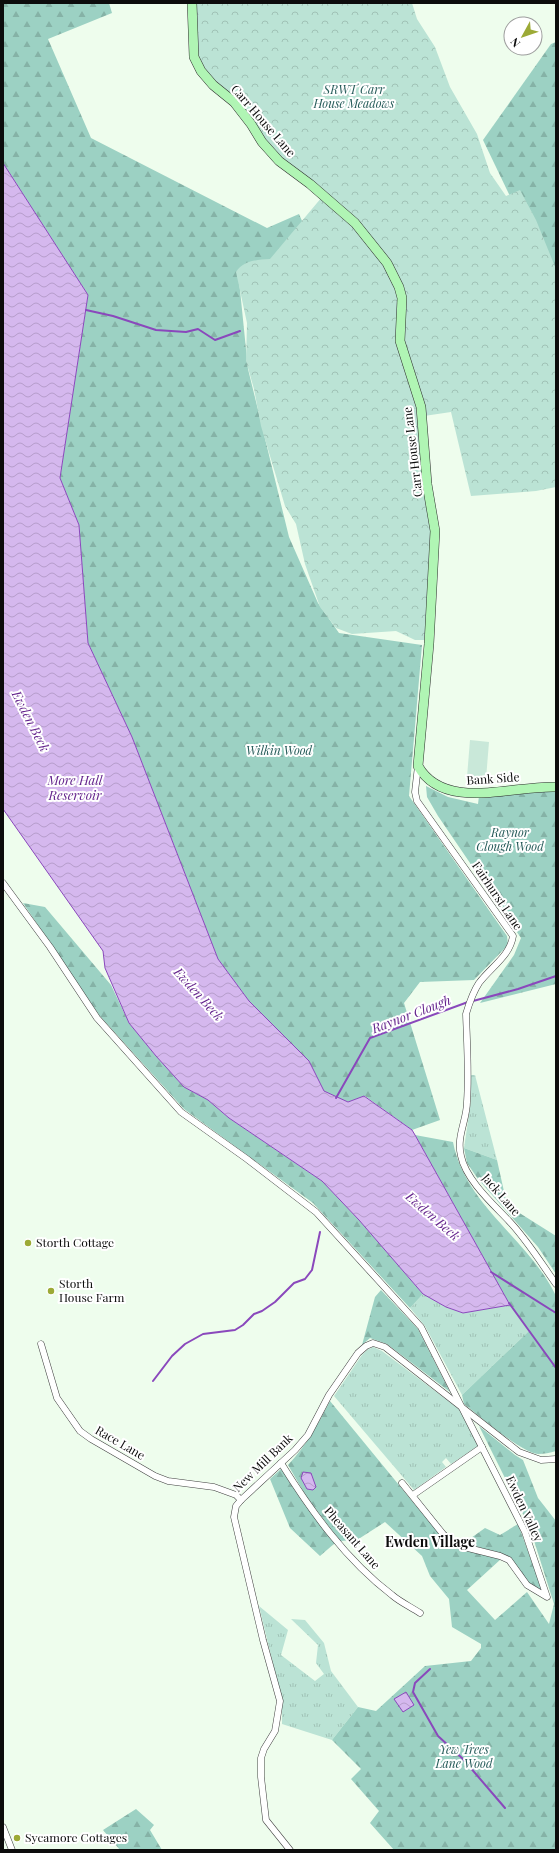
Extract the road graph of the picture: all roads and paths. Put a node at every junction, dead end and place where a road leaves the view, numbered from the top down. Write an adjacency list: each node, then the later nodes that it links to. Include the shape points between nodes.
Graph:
1 (192, 3): 2 (street, Carr House Lane, via 194,57 201,72 234,102 279,162 310,184 355,223 387,263 402,298 400,341 421,407 427,484 435,531)
2 (418, 766): 3 (street, Bank Side, via 432,783 463,793 479,794 544,786); 5 (street, Fairhurst Lane, via 415,792 417,801 513,936 512,946 479,984)
3 (556, 787)
4 (3, 883): 8 (street, Ewden Valley, via 97,1018 181,1112 316,1212 394,1295 421,1327)
5 (466, 1014): 6 (street, Jack Lane, via 468,1103 460,1138 461,1156 482,1193 509,1221)
6 (556, 1284)
7 (40, 1344): 14 (street, Race Lane, via 57,1398 85,1435 155,1476 214,1487 236,1495)
8 (462, 1407): 9 (street, Ewden Valley); 10 (street, New Mill Bank, via 510,1446 527,1456 541,1460); 11 (street, New Mill Bank, via 385,1348 373,1343 358,1353 329,1395 308,1435)
9 (482, 1447): 13 (street); 13 (street, Ewden Valley, via 525,1532 547,1597 527,1585 509,1560 451,1541)
10 (556, 1459)
11 (281, 1463): 14 (street, New Mill Bank); 15 (street, Pheasant Lane, via 342,1547 392,1596)
12 (402, 1483): 13 (street, Ewden Valley)
13 (413, 1496)
14 (241, 1500): 18 (street, New Mill Bank, via 236,1506 234,1517 280,1701 275,1731 261,1758 264,1806 266,1820)
15 (420, 1613)
16 (3, 1827): 17 (street)
17 (12, 1850)
18 (290, 1850)

